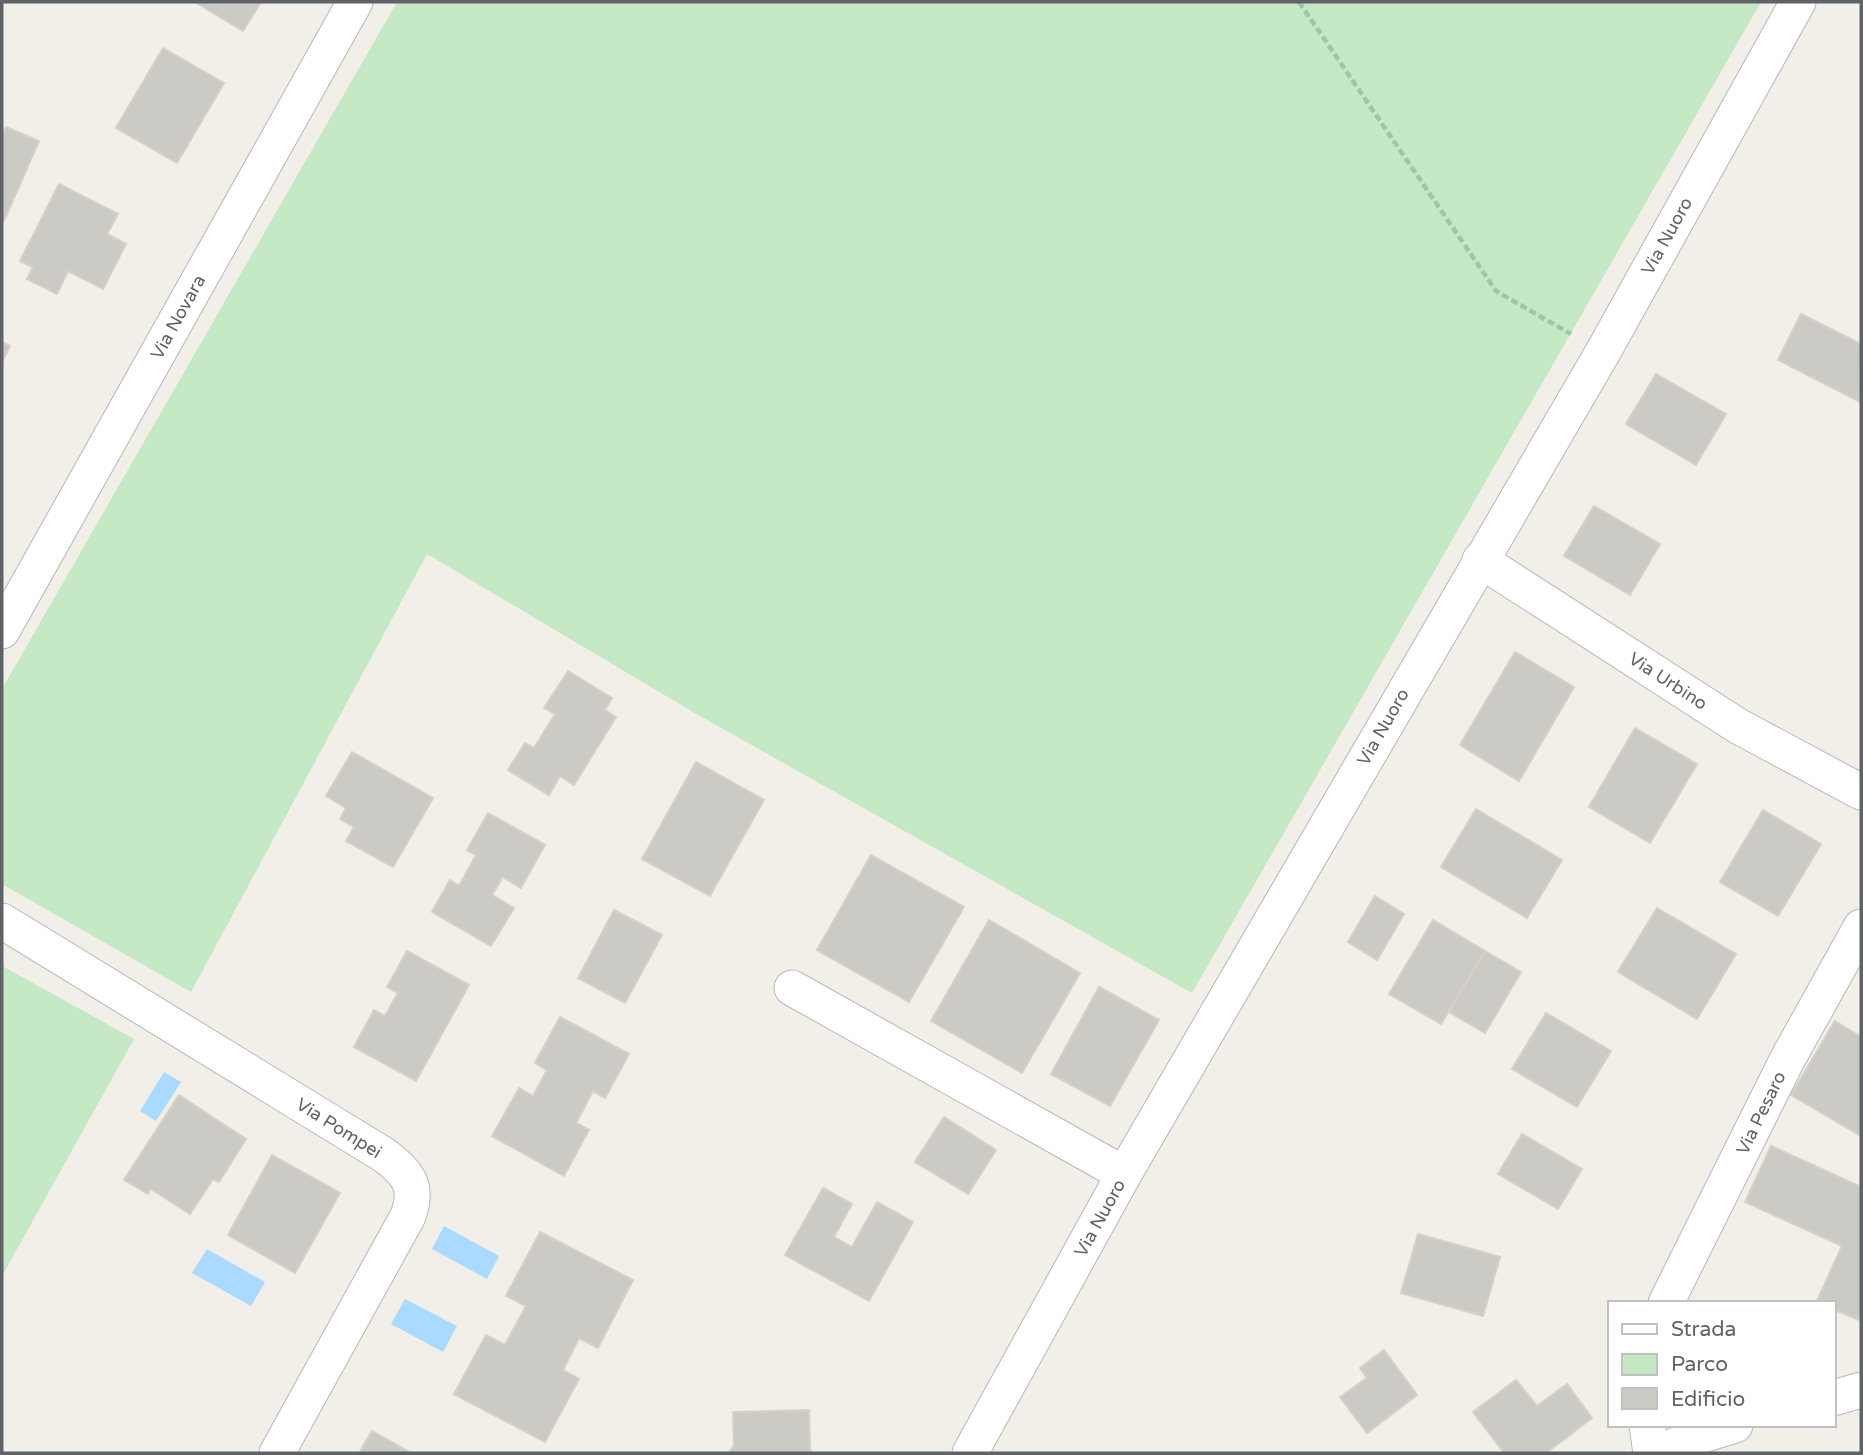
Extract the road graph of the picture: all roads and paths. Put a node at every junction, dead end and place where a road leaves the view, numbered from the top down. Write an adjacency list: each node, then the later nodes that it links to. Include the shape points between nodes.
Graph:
1 (355, 2): 6 (street, Via Novara)
2 (1299, 2): 4 (path, via 1496,291)
3 (1798, 2): 4 (street, Via Nuoro)
4 (1603, 352): 5 (street, Via Nuoro)
5 (1480, 560): 7 (street, Via Urbino, via 1738,726); 11 (street, Via Nuoro)
6 (2, 631)
7 (1861, 792)
8 (2, 921): 17 (street, Via Pompei, via 384,1155 411,1183 408,1216)
9 (1861, 927): 12 (street, Via Pesaro, via 1787,1060)
10 (792, 988): 11 (street)
11 (1124, 1174): 18 (street, Via Nuoro)
12 (1667, 1301)
13 (1861, 1390): 14 (street)
14 (1835, 1397)
15 (1647, 1427): 19 (street)
16 (1728, 1427): 20 (street)
17 (277, 1453)
18 (970, 1453)
19 (1651, 1453)
20 (1657, 1453)

